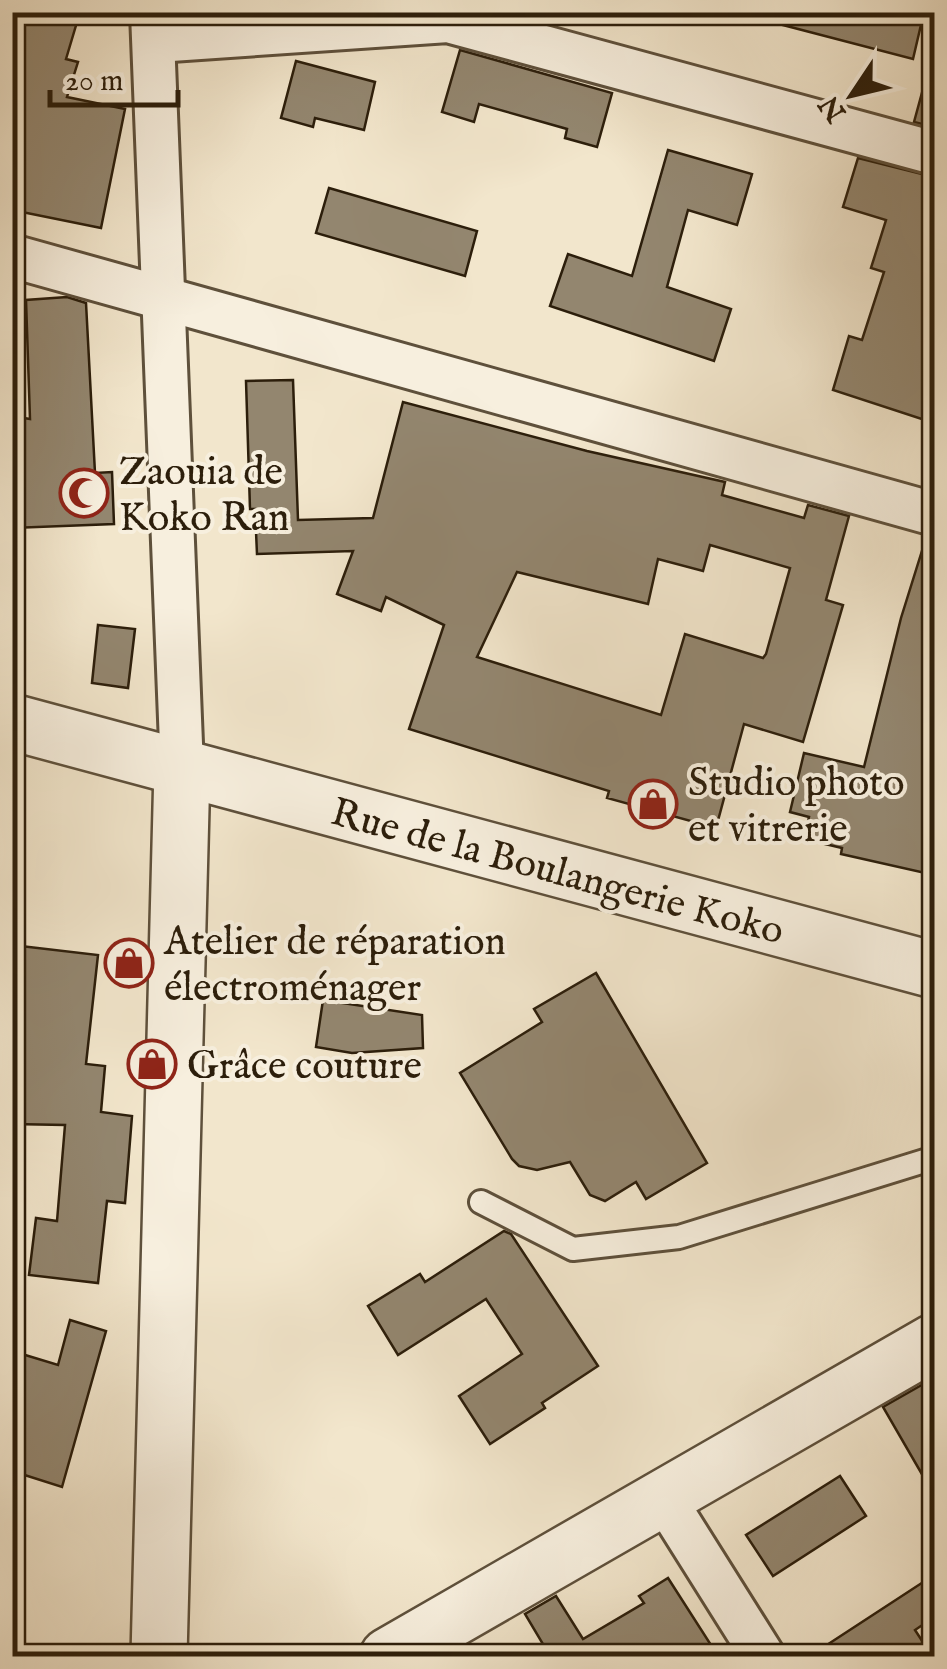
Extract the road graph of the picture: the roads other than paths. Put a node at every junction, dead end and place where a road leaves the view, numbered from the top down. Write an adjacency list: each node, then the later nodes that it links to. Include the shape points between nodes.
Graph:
1 (154, 27): 2 (street, via 448,21); 4 (street)
2 (934, 154)
3 (12, 256): 4 (street)
4 (164, 300): 5 (street); 7 (street)
5 (934, 514)
6 (12, 722): 7 (street)
7 (182, 769): 8 (street, Rue de la Boulangerie Koko); 13 (street)
8 (934, 970)
9 (934, 1158): 10 (lane, via 679,1237 573,1249)
10 (482, 1202)
11 (934, 1342): 12 (street)
12 (664, 1498): 14 (street); 15 (street)
13 (159, 1656)
14 (388, 1656)
15 (763, 1656)

